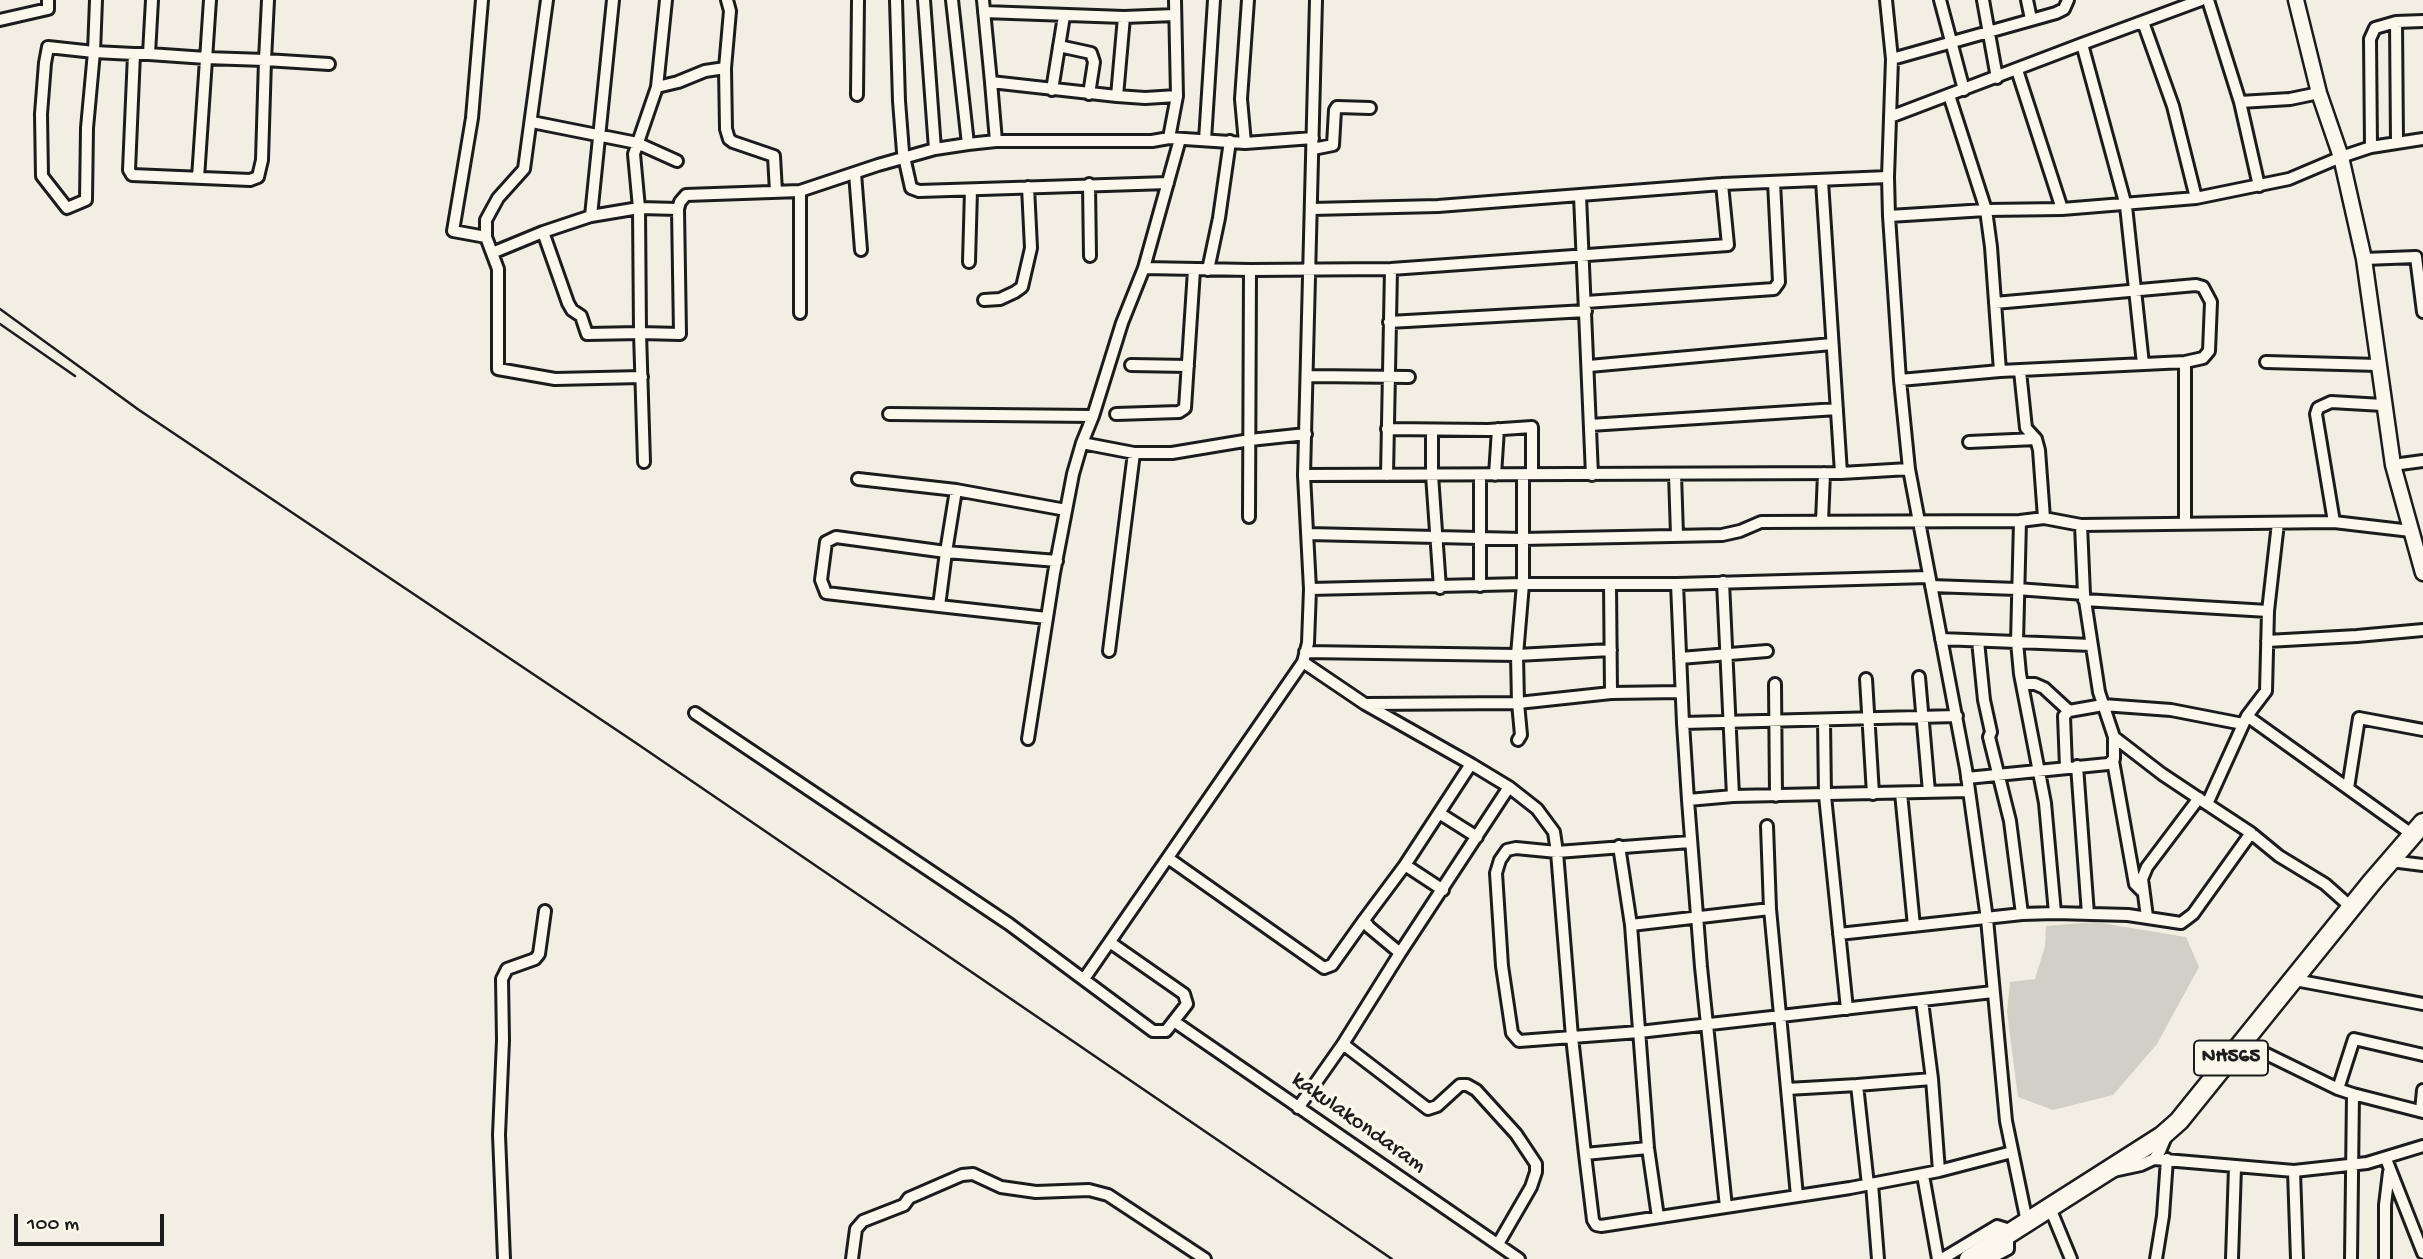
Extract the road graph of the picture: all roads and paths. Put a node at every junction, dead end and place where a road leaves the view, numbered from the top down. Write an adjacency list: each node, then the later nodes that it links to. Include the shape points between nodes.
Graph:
1 (48, 0): 33 (street, via 48,9)
2 (96, 0): 41 (street)
3 (152, 0): 43 (street)
4 (209, 0): 44 (street)
5 (268, 0): 46 (street)
6 (482, 0): 105 (street, via 472,118 453,231)
7 (547, 0): 64 (street)
8 (613, 0): 65 (street)
9 (666, 0): 52 (street)
10 (727, 0): 48 (street)
11 (858, 0): 57 (street)
12 (896, 0): 79 (street)
13 (924, 0): 77 (street)
14 (952, 0): 74 (street)
15 (982, 0): 28 (street)
16 (1175, 0): 29 (street)
17 (1214, 0): 67 (street)
18 (1248, 0): 72 (street, via 1241,99)
19 (1316, 0): 75 (street)
20 (1886, 0): 45 (street)
21 (1940, 0): 38 (street)
22 (1983, 0): 37 (street)
23 (2027, 0): 32 (street)
24 (2068, 0): 32 (street, via 2061,11)
25 (2201, 0): 35 (street)
26 (2208, 0): 61 (street)
27 (2296, 0): 55 (street)
28 (984, 12): 30 (street); 51 (street)
29 (1175, 15): 31 (street); 60 (street)
30 (1064, 16): 31 (street); 40 (street)
31 (1124, 17): 59 (street)
32 (2031, 19): 37 (street)
33 (0, 20)
34 (2423, 21): 36 (street)
35 (2143, 22): 39 (street); 95 (street, via 2173,106)
36 (2396, 22): 73 (street); 76 (street, via 2371,32)
37 (1988, 32): 38 (street); 50 (street)
38 (1950, 43): 45 (street); 54 (street)
39 (2082, 44): 49 (street); 96 (street)
40 (1059, 46): 53 (street); 56 (street, via 1091,53)
41 (94, 52): 41 (street, via 86,200 67,208 42,176 45,63 48,47); 42 (street)
42 (134, 54): 43 (street); 83 (street, via 129,170 140,177)
43 (149, 54): 44 (street)
44 (206, 58): 46 (street); 83 (street)
45 (1892, 58): 63 (street)
46 (265, 60): 47 (street); 83 (street, via 261,172 250,180)
47 (329, 64)
48 (725, 68): 52 (street); 93 (street, via 729,139 774,156)
49 (2017, 70): 50 (street); 100 (street)
50 (1997, 78): 54 (street)
51 (991, 82): 53 (street); 69 (street)
52 (657, 86): 71 (street)
53 (1052, 90): 56 (street)
54 (1964, 90): 58 (street)
55 (2319, 93): 61 (street); 78 (street)
56 (1089, 94): 59 (street)
57 (857, 95)
58 (1949, 95): 63 (street); 101 (street)
59 (1117, 96): 60 (street)
60 (1177, 96): 66 (street)
61 (2240, 102): 89 (street)
62 (1370, 107): 75 (street, via 1338,107 1332,145)
63 (1890, 117): 82 (street)
64 (532, 122): 65 (street); 105 (street, via 524,169 498,198 486,220)
65 (599, 134): 71 (street); 102 (street)
66 (1175, 138): 67 (street); 69 (street, via 1152,142); 86 (street)
67 (1205, 139): 70 (street)
68 (2423, 139): 73 (street)
69 (996, 141): 74 (street)
70 (1230, 141): 72 (street); 115 (street)
71 (637, 143): 80 (street); 97 (street)
72 (1245, 143): 75 (street)
73 (2397, 143): 76 (street)
74 (968, 144): 77 (street)
75 (1313, 144): 99 (street)
76 (2371, 148): 78 (street)
77 (935, 149): 79 (street)
78 (2341, 157): 89 (street); 110 (street)
79 (904, 158): 81 (street); 91 (street, via 909,186 915,190)
80 (677, 161)
81 (855, 173): 92 (street); 106 (street)
82 (1888, 177): 84 (street); 103 (street)
83 (198, 178)
84 (1822, 181): 85 (street); 126 (street)
85 (1774, 182): 88 (street); 121 (street, via 1779,282 1774,289)
86 (1168, 183): 87 (street); 112 (street)
87 (1089, 184): 90 (street); 108 (street)
88 (1722, 184): 94 (street); 109 (street, via 1728,245)
89 (2259, 186): 95 (street)
90 (1028, 187): 91 (street); 119 (street, via 1031,248 1022,287 1000,299)
91 (971, 190): 111 (street)
92 (800, 191): 93 (street); 123 (street)
93 (776, 192): 98 (street, via 692,193)
94 (1580, 196): 99 (street); 109 (street)
95 (2196, 198): 96 (street)
96 (2126, 206): 100 (street); 118 (street)
97 (639, 208): 98 (street); 102 (street); 125 (street)
98 (678, 209): 125 (street, via 680,334)
99 (1312, 209): 117 (street)
100 (2062, 209): 101 (street)
101 (1986, 210): 103 (street); 120 (street)
102 (590, 216): 104 (street)
103 (1889, 216): 140 (street)
104 (543, 232): 107 (street); 125 (street, via 568,303 581,316 587,334)
105 (486, 237): 107 (street)
106 (861, 250)
107 (492, 253): 138 (street, via 498,269 498,369 555,379)
108 (1090, 256)
109 (1583, 256): 113 (street); 121 (street)
110 (2364, 259): 122 (street, via 2416,257); 131 (street)
111 (969, 262)
112 (1144, 268): 114 (street); 145 (street)
113 (1391, 269): 117 (street); 124 (street)
114 (1194, 270): 115 (street); 132 (street)
115 (1208, 270): 116 (street)
116 (1250, 270): 117 (street); 152 (street)
117 (1311, 270): 136 (street)
118 (2134, 291): 120 (street); 127 (street, via 2196,285 2207,292 2211,302 2209,351 2203,358); 129 (street)
119 (984, 300)
120 (1995, 303): 134 (street)
121 (1586, 307): 124 (street); 133 (street)
122 (2423, 312)
123 (800, 313)
124 (1389, 322): 137 (street)
125 (640, 333): 138 (street)
126 (1832, 344): 133 (street); 142 (street)
127 (2186, 362): 129 (street); 179 (street)
128 (2266, 362): 131 (street)
129 (2143, 364): 135 (street)
130 (1131, 365): 132 (street)
131 (2378, 365): 141 (street)
132 (1188, 366): 144 (street, via 1187,402 1182,411)
133 (1589, 366): 146 (street)
134 (2000, 371): 135 (street); 140 (street)
135 (2020, 371): 151 (street, via 2026,428)
136 (1308, 376): 137 (street); 150 (street)
137 (1388, 376): 139 (street); 147 (street)
138 (642, 377): 157 (street)
139 (1409, 377)
140 (1900, 380): 159 (street)
141 (2383, 405): 158 (street); 178 (street, via 2331,402 2318,408)
142 (1837, 409): 146 (street); 161 (street)
143 (889, 414): 145 (street)
144 (1116, 414)
145 (1093, 416): 154 (street)
146 (1590, 425): 169 (street)
147 (1387, 429): 149 (street); 164 (street)
148 (1498, 429): 149 (street); 167 (street); 168 (street, via 1532,427)
149 (1432, 430): 165 (street)
150 (1306, 434): 152 (street); 163 (street)
151 (2036, 439): 153 (street); 174 (street)
152 (1250, 440): 155 (street, via 1172,453); 173 (street)
153 (1969, 442)
154 (1082, 443): 155 (street); 172 (street)
155 (1134, 453): 210 (street)
156 (2423, 461): 158 (street)
157 (644, 462)
158 (2393, 465): 182 (street)
159 (1909, 469): 161 (street); 177 (street)
160 (1824, 473): 161 (street); 162 (street); 176 (street)
161 (1841, 473)
162 (1675, 474): 169 (street); 184 (street)
163 (1304, 475): 164 (street); 183 (street)
164 (1387, 475): 165 (street)
165 (1432, 475): 166 (street); 185 (street)
166 (1480, 475): 167 (street); 186 (street)
167 (1495, 475): 168 (street)
168 (1527, 475): 169 (street); 187 (street)
169 (1591, 475)
170 (858, 479): 171 (street)
171 (956, 490): 172 (street); 188 (street)
172 (1066, 510): 189 (street)
173 (1249, 517)
174 (2043, 518): 175 (street); 181 (street)
175 (2020, 521): 177 (street); 199 (street)
176 (1822, 522): 177 (street); 184 (street, via 1762,522 1732,534)
177 (1918, 522): 192 (street)
178 (2334, 522): 180 (street); 182 (street)
179 (2185, 523): 180 (street); 181 (street)
180 (2278, 523): 202 (street)
181 (2081, 525): 200 (street)
182 (2412, 531): 190 (street)
183 (1308, 534): 185 (street); 198 (street)
184 (1677, 535): 187 (street)
185 (1438, 536): 186 (street); 197 (street)
186 (1479, 538): 187 (street); 196 (street)
187 (1522, 539): 193 (street)
188 (946, 552): 189 (street); 201 (street); 201 (street, via 836,537 827,542 822,568 822,588 831,595)
189 (1057, 561): 203 (street)
190 (2423, 573)
191 (1723, 582): 192 (street); 195 (street); 214 (street)
192 (1929, 582): 199 (street); 205 (street)
193 (1523, 584): 194 (street); 196 (street); 213 (street)
194 (1609, 584): 195 (street); 211 (street)
195 (1677, 584): 216 (street)
196 (1480, 586): 197 (street)
197 (1440, 588): 198 (street)
198 (1310, 589): 215 (street)
199 (2017, 589): 200 (street); 208 (street)
200 (2084, 597): 202 (street); 209 (street)
201 (939, 607): 203 (street)
202 (2268, 611): 206 (street)
203 (1048, 618): 238 (street)
204 (2423, 630): 206 (street)
205 (1941, 639): 207 (street); 228 (street)
206 (2267, 640): 232 (street, via 2266,691)
207 (1978, 641): 208 (street); 244 (street)
208 (2017, 642): 209 (street); 220 (street)
209 (2091, 645): 225 (street)
210 (1109, 650)
211 (1611, 650): 213 (street); 222 (street)
212 (1766, 651): 214 (street)
213 (1517, 655): 215 (street); 224 (street)
214 (1725, 656): 216 (street); 235 (street)
215 (1304, 657): 223 (street); 265 (street)
216 (1680, 658): 221 (street)
217 (1919, 677): 229 (street)
218 (1866, 679): 230 (street)
219 (1775, 684): 233 (street)
220 (2022, 684): 226 (street, via 2044,688); 243 (street)
221 (1681, 692): 222 (street); 234 (street)
222 (1611, 693): 224 (street)
223 (1365, 704): 224 (street); 241 (street)
224 (1518, 704): 239 (street)
225 (2103, 705): 226 (street); 232 (street); 237 (street)
226 (2069, 710): 242 (street, via 2064,716)
227 (695, 713): 286 (street)
228 (1957, 716): 229 (street); 245 (street)
229 (1923, 717): 230 (street); 249 (street)
230 (1868, 719): 231 (street); 251 (street)
231 (1824, 720): 233 (street); 254 (street)
232 (2245, 720): 247 (street); 256 (street)
233 (1775, 722): 235 (street); 253 (street)
234 (1683, 723): 235 (street); 255 (street)
235 (1731, 723): 252 (street)
236 (2423, 730): 247 (street, via 2358,718)
237 (2114, 737): 240 (street); 256 (street)
238 (1028, 739)
239 (1518, 740)
240 (2113, 761): 242 (street); 270 (street, via 2135,884)
241 (1471, 764): 246 (street); 257 (street)
242 (2072, 767): 243 (street); 276 (street)
243 (2040, 770): 244 (street); 274 (street)
244 (1998, 774): 245 (street); 275 (street, via 2010,821)
245 (1967, 778): 248 (street)
246 (1509, 787): 261 (street); 264 (street, via 1550,824)
247 (2348, 788): 259 (street)
248 (1969, 791): 249 (street); 279 (street)
249 (1929, 792): 250 (street)
250 (1901, 793): 251 (street); 282 (street)
251 (1873, 794): 254 (street)
252 (1733, 796): 253 (street); 255 (street)
253 (1776, 796): 254 (street)
254 (1825, 796): 283 (street)
255 (1688, 800): 262 (street)
256 (2203, 801): 260 (street); 270 (street, via 2147,867)
257 (1438, 813): 261 (street); 267 (street)
258 (1767, 826): 272 (street)
259 (2418, 829): 266 (highway, NH565)
260 (2251, 833): 271 (street); 278 (street, via 2186,921)
261 (1477, 837): 269 (street)
262 (1690, 842): 263 (street); 277 (street)
263 (1619, 846): 264 (street); 281 (street)
264 (1557, 852): 296 (street); 296 (street, via 1507,850 1496,873 1496,903 1512,1033 1519,1041)
265 (1168, 858): 280 (street, via 1324,968 1332,965); 284 (street)
266 (2391, 861): 268 (street); 271 (highway, NH565)
267 (1405, 864): 269 (street); 280 (street)
268 (2423, 865)
269 (1443, 890): 285 (street)
270 (2142, 891): 278 (street)
271 (2352, 908): 287 (highway, NH565)
272 (1770, 909): 277 (street); 292 (street)
273 (545, 911): 330 (street, via 539,954 507,969 502,979 499,1135)
274 (2055, 913): 275 (street); 276 (street)
275 (2022, 914): 279 (street)
276 (2088, 914): 278 (street)
277 (1698, 916): 281 (street); 294 (street)
278 (2147, 917)
279 (1987, 919): 282 (street); 288 (street)
280 (1364, 920): 285 (street)
281 (1631, 925): 295 (street)
282 (1914, 926): 283 (street)
283 (1839, 934): 291 (street)
284 (1111, 943): 286 (street); 293 (street, via 1184,994 1187,1004)
285 (1401, 953): 298 (street)
286 (1084, 979): 293 (street, via 1153,1031 1166,1031)
287 (2295, 980): 290 (street); 297 (highway, NH565)
288 (1993, 992): 289 (street); 311 (street)
289 (1922, 1001): 291 (street); 300 (street)
290 (2423, 1004)
291 (1847, 1009): 292 (street)
292 (1779, 1016): 294 (street); 302 (street)
293 (1175, 1022): 306 (street, kakulakondaram)
294 (1708, 1025): 295 (street); 324 (street)
295 (1639, 1032): 296 (street); 310 (street)
296 (1572, 1037): 312 (street)
297 (2244, 1043): 303 (street); 308 (highway, NH565)
298 (1343, 1044): 306 (street); 328 (street, via 1428,1109 1460,1085 1467,1085 1516,1135 1536,1164 1536,1172)
299 (2423, 1055): 303 (street, via 2354,1039)
300 (1932, 1079): 301 (street); 318 (street)
301 (1857, 1085): 302 (street); 322 (street)
302 (1787, 1089): 323 (street)
303 (2338, 1089): 305 (street)
304 (2423, 1090): 307 (street)
305 (2353, 1094): 307 (street); 316 (street)
306 (1298, 1108): 328 (street, kakulakondaram)
307 (2422, 1112)
308 (2168, 1132): 313 (street); 320 (highway, NH565)
309 (2423, 1146): 315 (street)
310 (1648, 1148): 312 (street); 326 (street)
311 (2012, 1152): 318 (street); 327 (street)
312 (1585, 1154): 326 (street, via 1596,1225)
313 (2154, 1159): 314 (street); 320 (street, via 2126,1170)
314 (2167, 1159): 317 (street); 338 (street)
315 (2388, 1164): 316 (street); 329 (street); 342 (street)
316 (2351, 1166): 319 (street); 341 (street)
317 (2235, 1167): 319 (street); 339 (street)
318 (1939, 1171): 321 (street)
319 (2294, 1171): 340 (street)
320 (2104, 1172): 325 (highway, NH565)
321 (1923, 1175): 322 (street); 335 (street)
322 (1870, 1185): 323 (street); 334 (street)
323 (1797, 1196): 324 (street)
324 (1726, 1207): 326 (street)
325 (2050, 1208): 327 (highway, NH565); 337 (street)
326 (1658, 1217)
327 (2007, 1243): 335 (street, via 1997,1226); 336 (highway, NH565)
328 (1497, 1244): 333 (street, kakulakondaram)
329 (2422, 1246)
330 (504, 1259)
331 (852, 1259): 332 (street, via 856,1229 863,1221 973,1174 1001,1187 1036,1192 1090,1190 1108,1195)
332 (1205, 1259)
333 (1519, 1259)
334 (1878, 1259)
335 (1940, 1259)
336 (1969, 1259)
337 (2071, 1259)
338 (2156, 1259)
339 (2232, 1259)
340 (2297, 1259)
341 (2351, 1259)
342 (2385, 1259)

